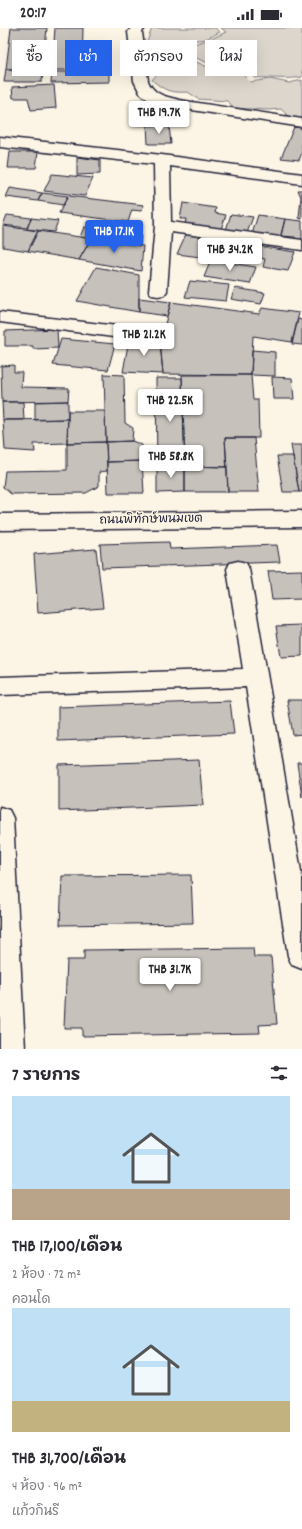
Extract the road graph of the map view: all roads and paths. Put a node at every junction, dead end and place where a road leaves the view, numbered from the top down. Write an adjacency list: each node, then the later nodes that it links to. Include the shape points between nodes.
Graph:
1 (138, 28): 2 (street, via 135,32 141,81 145,90 154,98)
2 (302, 123)
3 (0, 142): 4 (street)
4 (162, 160): 5 (street); 6 (street)
5 (302, 179)
6 (163, 226): 7 (street); 8 (street)
7 (302, 246)
8 (158, 290)
9 (0, 317): 10 (street)
10 (151, 336)
11 (302, 518): 12 (main road, ถนนพิทักษ์พนมเขต)
12 (0, 522)
13 (238, 569): 14 (street)
14 (256, 678): 15 (street); 18 (street)
15 (0, 686)
16 (0, 818): 17 (main road)
17 (3, 950): 19 (main road)
18 (302, 956)
19 (10, 1049)

